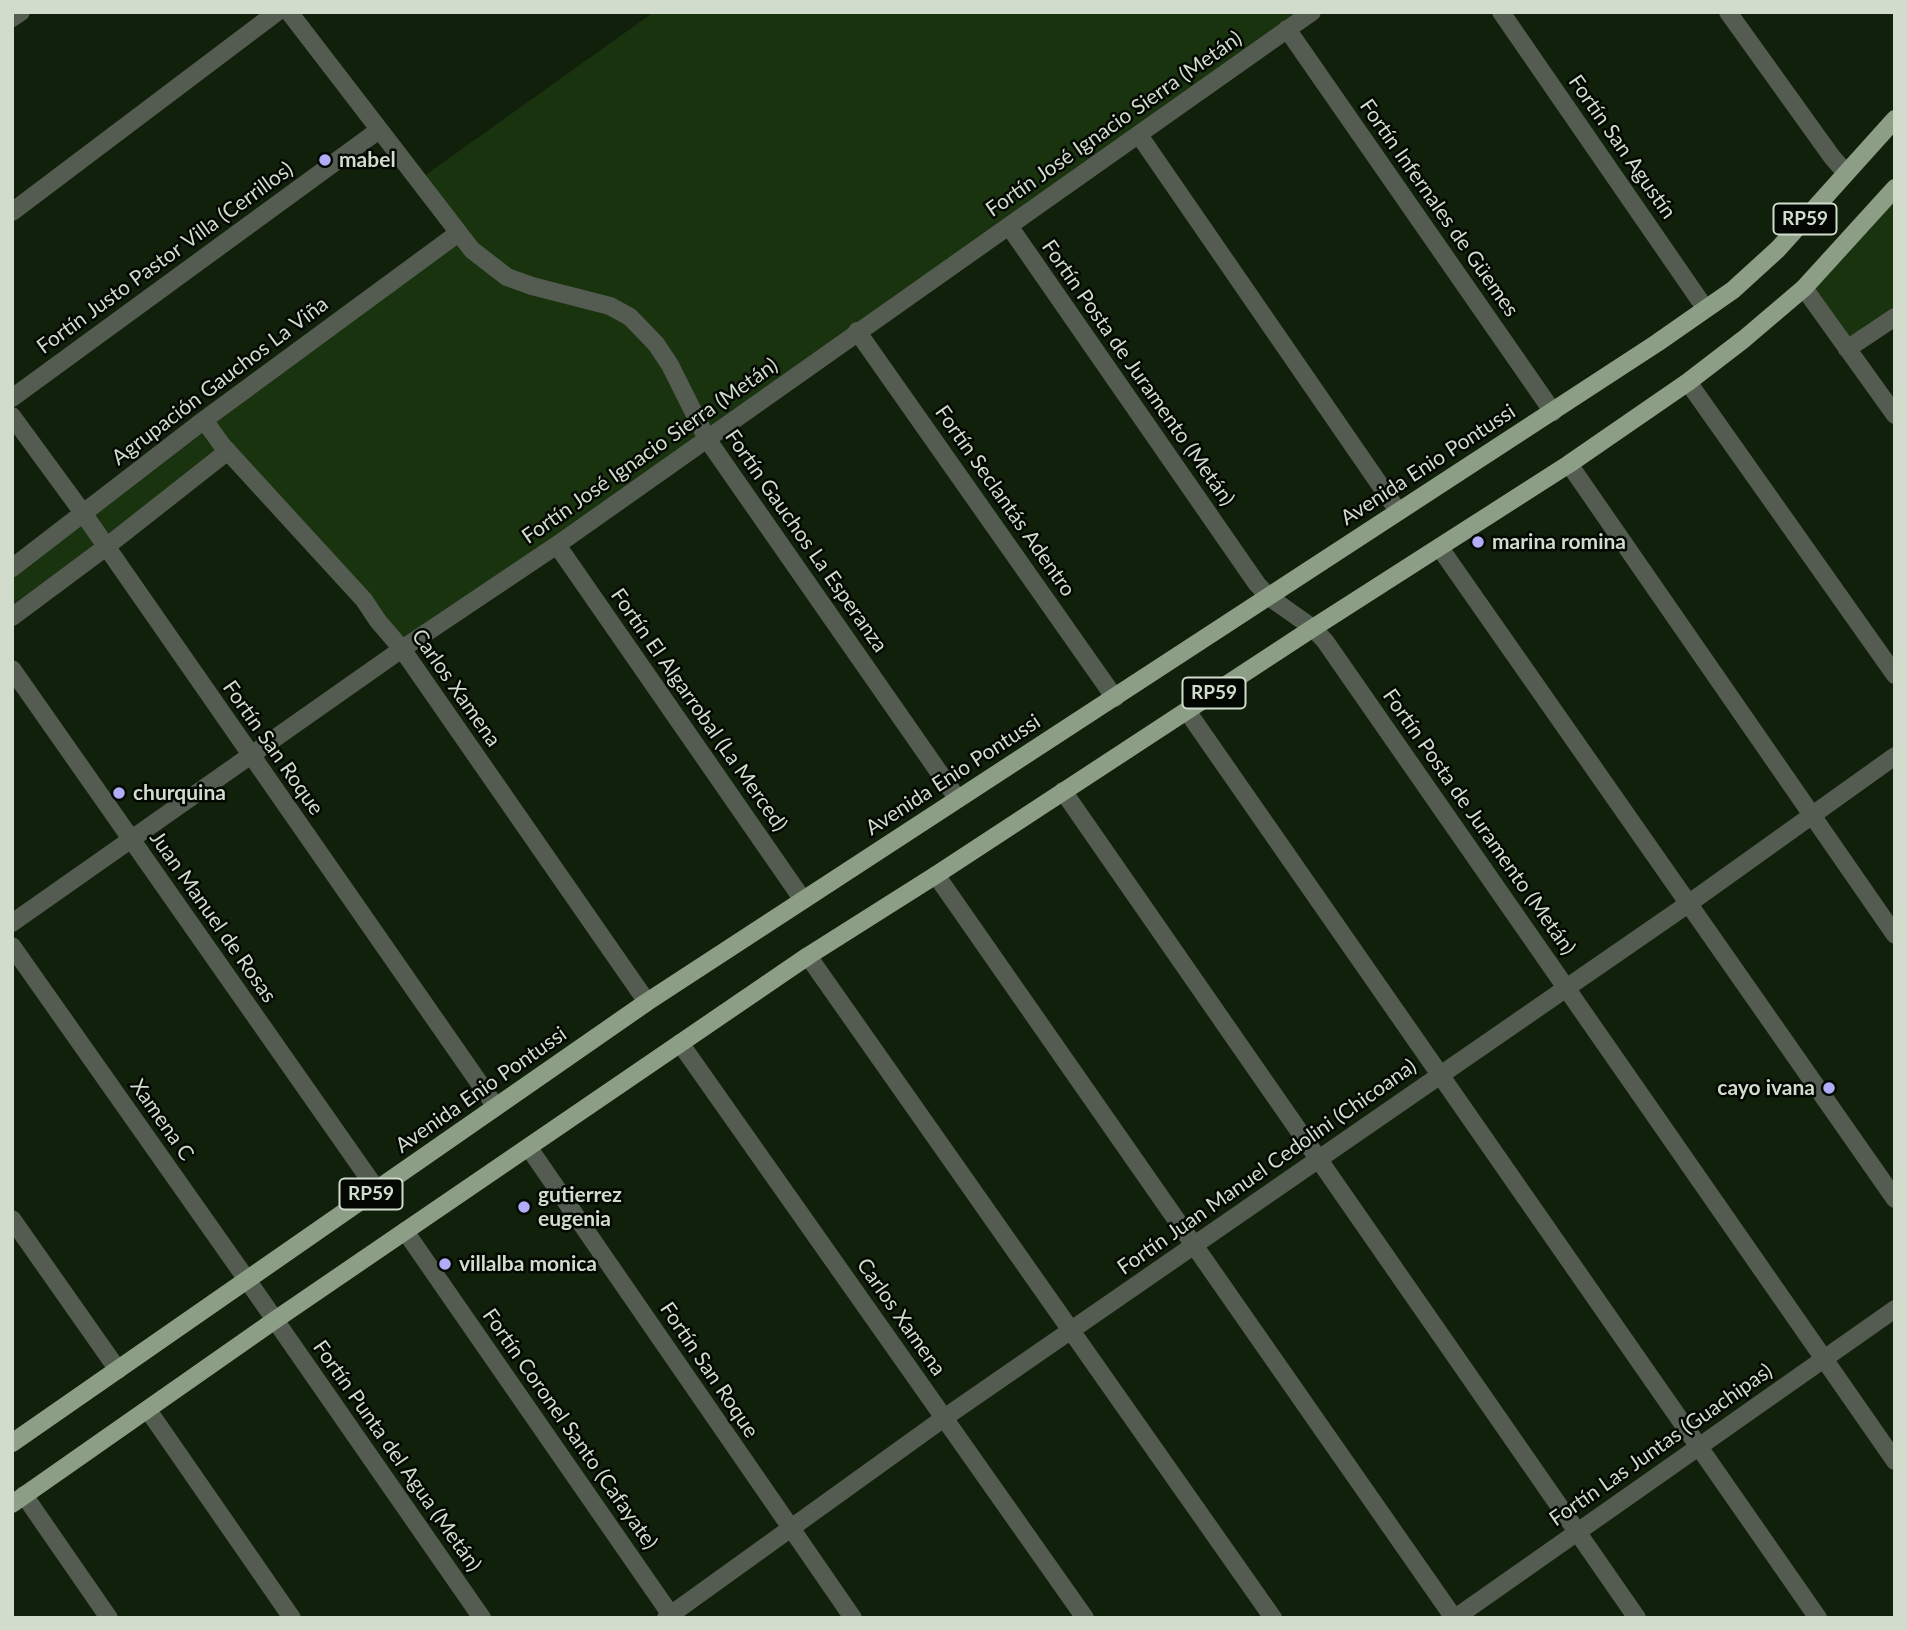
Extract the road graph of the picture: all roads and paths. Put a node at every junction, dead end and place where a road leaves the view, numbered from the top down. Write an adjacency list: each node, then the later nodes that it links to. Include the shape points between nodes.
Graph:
1 (21, 12): 7 (street)
2 (276, 12): 14 (street)
3 (289, 12): 10 (street, Fortín Gauchos La Esperanza)
4 (1312, 12): 8 (street, Fortín José Ignacio Sierra (Metán))
5 (1500, 12): 18 (street, Fortín San Agustín)
6 (1728, 12): 12 (street)
7 (12, 19)
8 (1287, 30): 11 (street, Fortín José Ignacio Sierra (Metán)); 24 (street, Fortín Infernales de Güemes)
9 (1895, 119): 12 (main road, Avenida Enio Pontussi / RP59)
10 (379, 131): 16 (street, Fortín Gauchos La Esperanza); 23 (street, Fortín Justo Pastor Villa (Cerrillos))
11 (1139, 135): 15 (street, Fortín José Ignacio Sierra (Metán)); 31 (street)
12 (1846, 173): 18 (main road, Avenida Enio Pontussi / RP59, via 1777,249)
13 (1895, 188): 17 (main road, RP59)
14 (12, 212)
15 (1009, 226): 20 (street, Fortín José Ignacio Sierra (Metán)); 37 (street, Fortín Posta de Juramento (Metán))
16 (457, 234): 27 (street, Agrupación Gauchos La Viña); 28 (street, Fortín Gauchos La Esperanza, via 507,276 610,306 629,317 670,365)
17 (1804, 288): 21 (street); 22 (main road, RP59)
18 (1705, 308): 24 (main road, Avenida Enio Pontussi / RP59)
19 (1895, 317): 21 (street)
20 (857, 331): 28 (street, Fortín José Ignacio Sierra (Metán)); 43 (street, Fortín Seclantás Adentro)
21 (1847, 349): 25 (street)
22 (1688, 382): 30 (main road, RP59); 42 (street)
23 (12, 398)
24 (1553, 412): 31 (main road, Avenida Enio Pontussi / RP59)
25 (1895, 415)
26 (12, 416): 32 (street, Fortín San Roque)
27 (204, 421): 29 (street, Carlos Xamena); 32 (street, Agrupación Gauchos La Viña)
28 (707, 439): 33 (street, Fortín José Ignacio Sierra (Metán)); 48 (street, Fortín Gauchos La Esperanza)
29 (228, 452): 34 (street); 40 (street, Carlos Xamena, via 364,600)
30 (1569, 464): 35 (main road, RP59); 49 (street)
31 (1398, 511): 37 (main road, Avenida Enio Pontussi / RP59)
32 (83, 513): 34 (street, Fortín San Roque); 36 (street, Agrupación Gauchos La Viña)
33 (557, 545): 40 (street, Fortín José Ignacio Sierra (Metán)); 52 (street, Fortín El Algarrobal (La Merced))
34 (106, 547): 38 (street); 46 (street, Fortín San Roque)
35 (1440, 548): 39 (main road, RP59); 53 (street)
36 (12, 568)
37 (1269, 597): 39 (street, Fortín Posta de Juramento (Metán)); 43 (main road, Avenida Enio Pontussi / RP59)
38 (12, 617)
39 (1313, 628): 44 (main road, RP59); 58 (street, Fortín Posta de Juramento (Metán))
40 (402, 649): 46 (street, Fortín José Ignacio Sierra (Metán)); 59 (street, Carlos Xamena)
41 (12, 669): 50 (street, Juan Manuel de Rosas)
42 (1895, 676)
43 (1115, 698): 48 (main road, Avenida Enio Pontussi / RP59)
44 (1187, 711): 47 (main road, RP59); 61 (street)
45 (1895, 756): 49 (street, Fortín Juan Manuel Cedolini (Chicoana))
46 (251, 757): 50 (street, Fortín José Ignacio Sierra (Metán)); 62 (street, Fortín San Roque)
47 (1063, 791): 51 (main road, RP59); 64 (street)
48 (957, 798): 52 (main road, Avenida Enio Pontussi / RP59)
49 (1812, 815): 53 (street, Fortín Juan Manuel Cedolini (Chicoana)); 55 (street)
50 (130, 840): 54 (street, Fortín José Ignacio Sierra (Metán)); 65 (street, Juan Manuel de Rosas)
51 (936, 875): 57 (main road, RP59); 69 (street)
52 (803, 900): 59 (main road, Avenida Enio Pontussi / RP59)
53 (1688, 904): 58 (street, Fortín Juan Manuel Cedolini (Chicoana)); 66 (street)
54 (12, 923)
55 (1895, 935)
56 (12, 946): 70 (street, Xamena C)
57 (808, 956): 60 (main road, RP59); 73 (street)
58 (1566, 987): 61 (street, Fortín Juan Manuel Cedolini (Chicoana)); 74 (street, Fortín Posta de Juramento (Metán))
59 (647, 1002): 62 (main road, Avenida Enio Pontussi / RP59)
60 (680, 1043): 63 (main road, RP59); 77 (street, Carlos Xamena)
61 (1441, 1074): 64 (street, Fortín Juan Manuel Cedolini (Chicoana)); 79 (street)
62 (496, 1107): 65 (main road, Avenida Enio Pontussi / RP59)
63 (529, 1148): 68 (main road, RP59); 82 (street, Fortín San Roque)
64 (1319, 1159): 69 (street, Fortín Juan Manuel Cedolini (Chicoana)); 83 (street)
65 (377, 1190): 70 (main road, Avenida Enio Pontussi / RP59)
66 (1895, 1199)
67 (12, 1219): 75 (street)
68 (405, 1231): 72 (main road, RP59); 84 (street, Fortín Coronel Santo (Cafayate))
69 (1193, 1245): 73 (street, Fortín Juan Manuel Cedolini (Chicoana)); 91 (street)
70 (247, 1280): 72 (street, Xamena C); 75 (main road, Avenida Enio Pontussi / RP59)
71 (1895, 1309): 74 (street, Fortín Las Juntas (Guachipas))
72 (275, 1320): 76 (main road, RP59); 87 (street, Fortín Punta del Agua (Metán))
73 (1072, 1330): 77 (street, Fortín Juan Manuel Cedolini (Chicoana)); 90 (street)
74 (1824, 1359): 79 (street, Fortín Las Juntas (Guachipas)); 80 (street, Fortín Posta de Juramento (Metán))
75 (118, 1370): 78 (main road, Avenida Enio Pontussi / RP59)
76 (148, 1410): 81 (main road, RP59); 86 (street)
77 (944, 1418): 82 (street, Fortín Juan Manuel Cedolini (Chicoana)); 89 (street, Carlos Xamena)
78 (12, 1443)
79 (1698, 1446): 83 (street, Fortín Las Juntas (Guachipas)); 93 (street)
80 (1895, 1461)
81 (18, 1499): 85 (street)
82 (791, 1530): 84 (street, Fortín Juan Manuel Cedolini (Chicoana)); 88 (street, Fortín San Roque)
83 (1577, 1532): 91 (street, Fortín Las Juntas (Guachipas)); 92 (street)
84 (670, 1617)
85 (109, 1618)
86 (292, 1618)
87 (482, 1618)
88 (853, 1618)
89 (1085, 1618)
90 (1273, 1618)
91 (1454, 1618)
92 (1637, 1618)
93 (1818, 1618)

